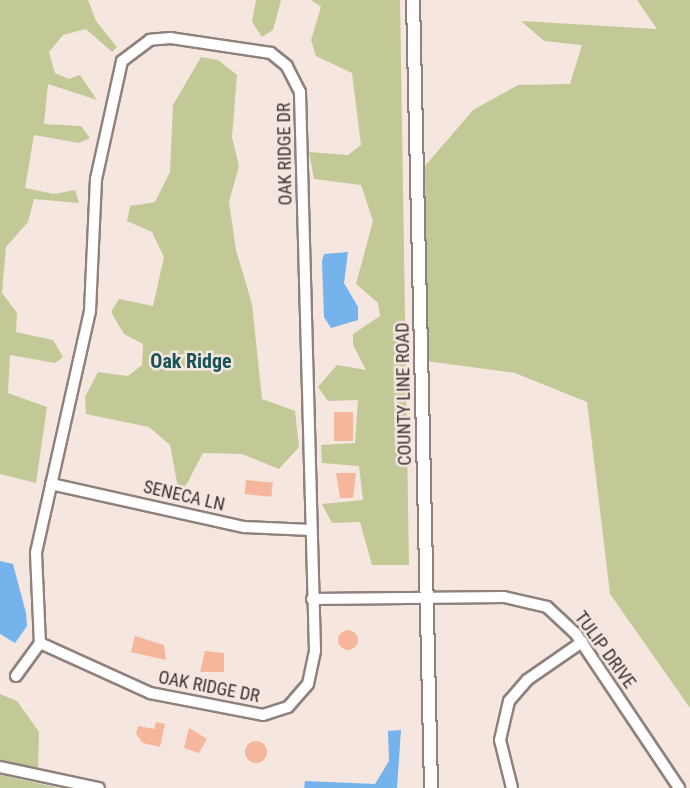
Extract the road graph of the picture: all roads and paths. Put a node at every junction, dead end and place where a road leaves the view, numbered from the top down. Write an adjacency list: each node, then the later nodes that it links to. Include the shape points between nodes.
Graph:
1 (413, 0): 4 (main road, COUNTY LINE ROAD)
2 (51, 484): 3 (street, SENECA LN, via 244,527); 3 (street, OAK RIDGE DR, via 90,311 96,179 122,61 150,40 171,38 254,48 287,66 300,92); 7 (street, OAK RIDGE DR, via 34,573 42,608)
3 (311, 530): 5 (street, OAK RIDGE DR)
4 (426, 598): 5 (street, TULIP DRIVE); 6 (street, TULIP DRIVE, via 529,600 561,617); 11 (main road, COUNTY LINE ROAD)
5 (312, 599): 7 (street, OAK RIDGE DR, via 315,651 308,684 303,697 276,713 150,693)
6 (582, 642): 12 (street, via 527,680 505,710 501,748); 13 (street, TULIP DRIVE)
7 (40, 643): 8 (street)
8 (16, 676)
9 (0, 767): 10 (street)
10 (99, 788)
11 (431, 788)
12 (512, 788)
13 (679, 788)

